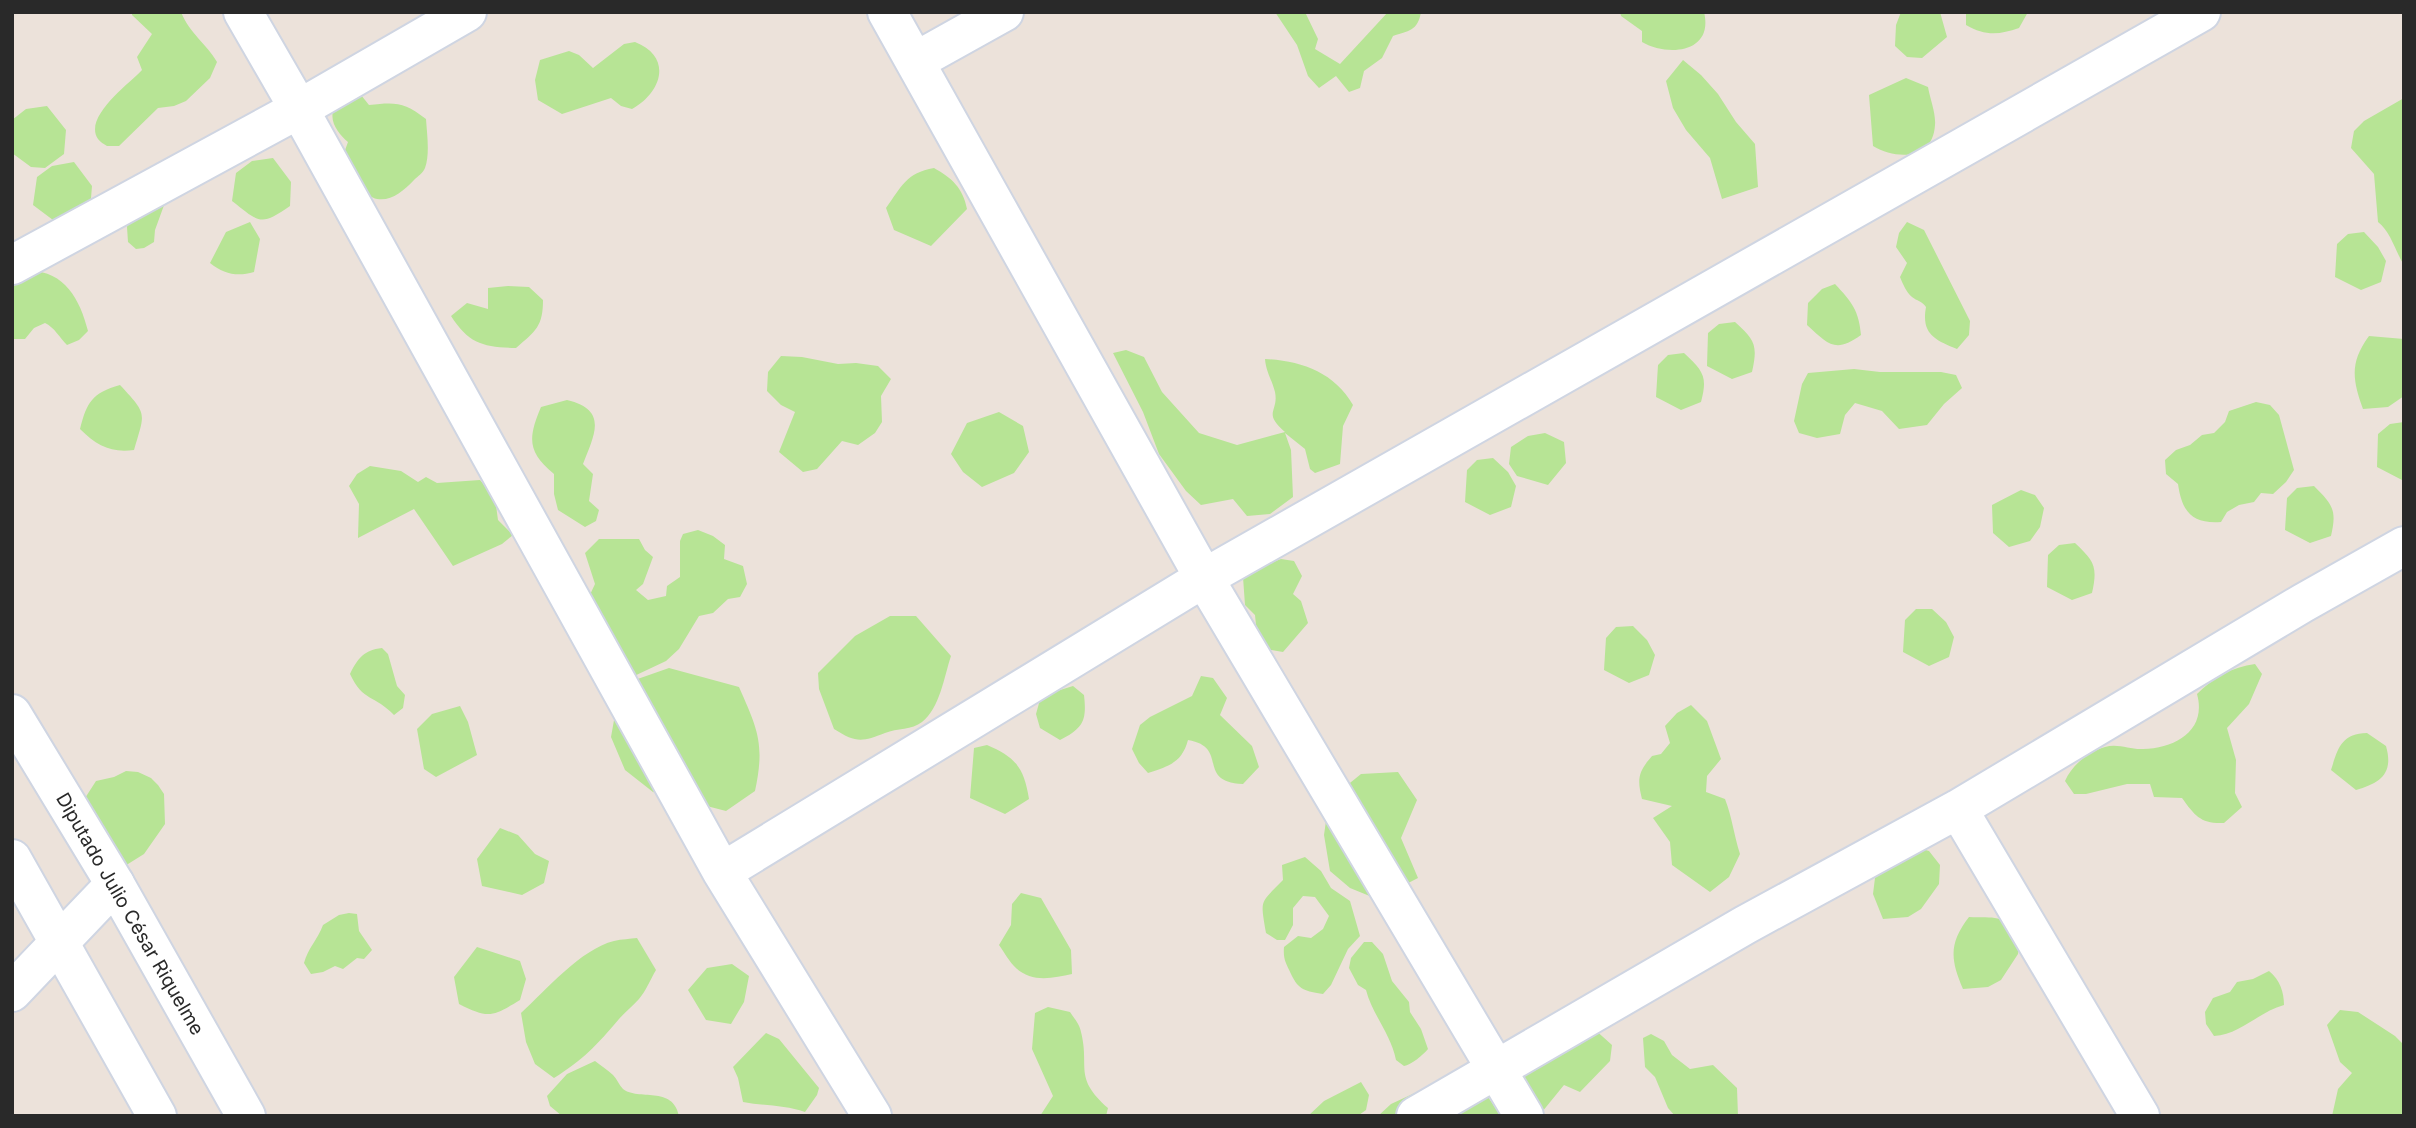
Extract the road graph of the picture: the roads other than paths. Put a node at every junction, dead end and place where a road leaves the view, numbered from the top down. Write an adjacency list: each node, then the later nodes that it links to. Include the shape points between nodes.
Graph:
1 (243, 12): 7 (street)
2 (467, 12): 7 (street)
3 (887, 12): 6 (street)
4 (1004, 12): 6 (street)
5 (2201, 12): 10 (street)
6 (916, 61): 10 (street)
7 (299, 109): 8 (street); 14 (street)
8 (12, 265)
9 (2404, 546): 12 (street)
10 (1204, 578): 14 (street); 18 (street)
11 (12, 713): 15 (street, Diputado Julio César Riquelme)
12 (1958, 809): 18 (street, via 1745,925); 24 (street)
13 (12, 859): 16 (street)
14 (722, 872): 21 (street)
15 (115, 884): 16 (street); 20 (street, Diputado Julio César Riquelme)
16 (58, 944): 17 (street); 19 (street)
17 (12, 992)
18 (1497, 1069): 22 (street); 23 (street)
19 (157, 1116)
20 (246, 1116)
21 (872, 1116)
22 (1416, 1116)
23 (1524, 1116)
24 (2140, 1116)

